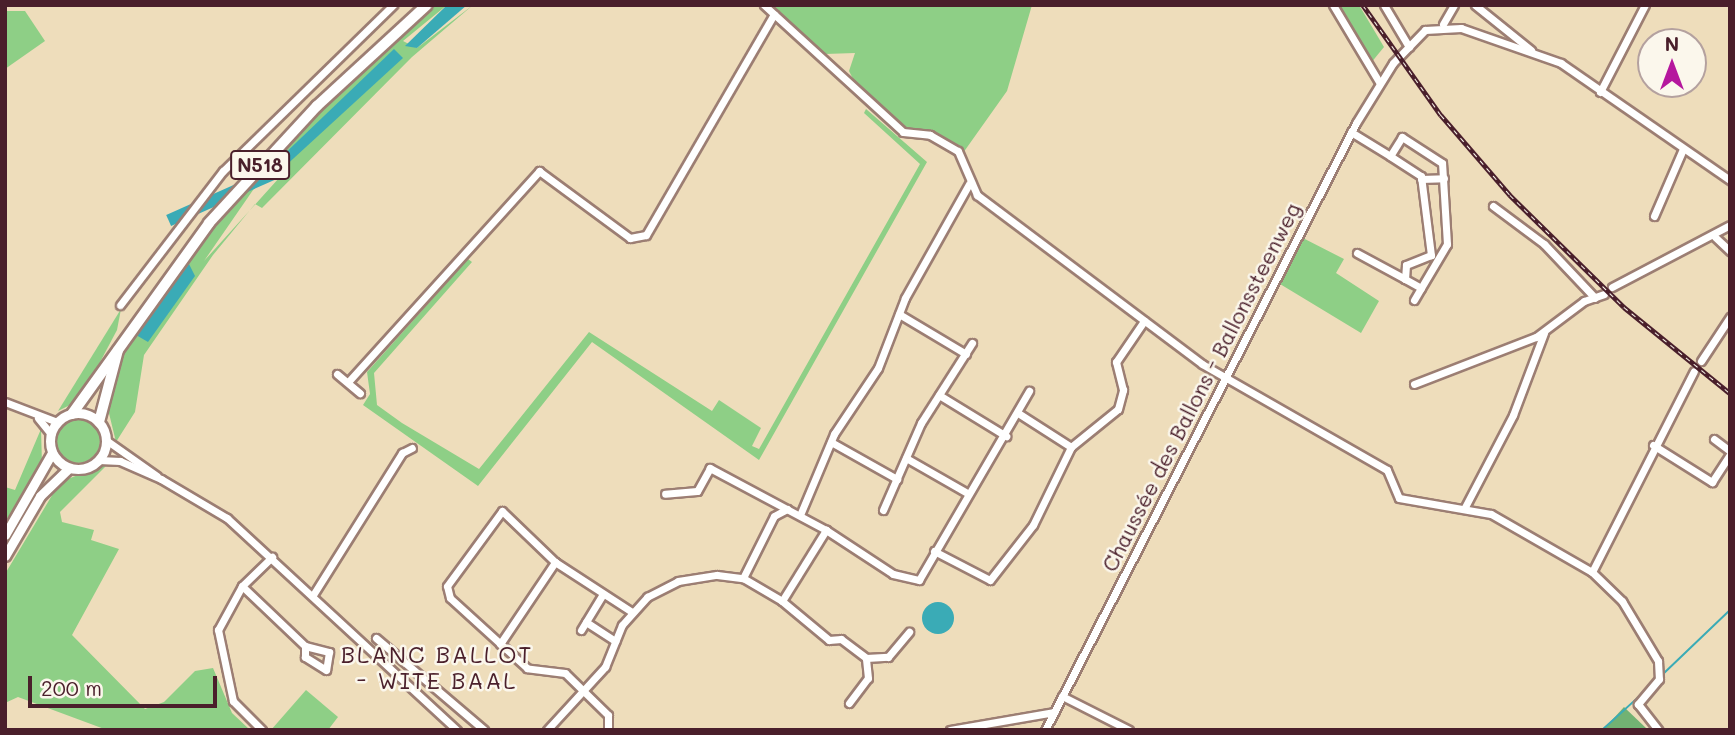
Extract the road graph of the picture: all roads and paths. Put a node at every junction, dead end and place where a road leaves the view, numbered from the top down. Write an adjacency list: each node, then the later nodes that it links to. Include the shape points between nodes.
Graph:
1 (393, 5): 34 (street, via 223,171)
2 (427, 5): 40 (highway, N518, via 260,165 175,266)
3 (764, 5): 9 (street)
4 (1332, 5): 13 (street)
5 (1384, 5): 11 (street)
6 (1454, 5): 10 (street)
7 (1475, 5): 12 (street)
8 (1645, 5): 14 (street)
9 (774, 14): 21 (street, via 903,132 928,134 958,151); 46 (street, via 646,235 630,238 539,172)
10 (1443, 24): 11 (street, Chaussée des Ballons - Ballonssteenweg, via 1425,30); 12 (street)
11 (1409, 47): 13 (street, Chaussée des Ballons - Ballonssteenweg)
12 (1531, 50): 14 (street)
13 (1379, 82): 15 (street, Chaussée des Ballons - Ballonssteenweg)
14 (1600, 92): 16 (street)
15 (1352, 132): 17 (street); 45 (street, Chaussée des Ballons - Ballonssteenweg)
16 (1683, 149): 20 (street); 23 (street)
17 (1390, 156): 18 (street, via 1402,137 1442,163); 19 (street)
18 (1444, 178): 19 (street); 30 (street, via 1447,244)
19 (1421, 179): 28 (street, via 1431,255 1406,265)
20 (1730, 180)
21 (969, 184): 35 (street); 37 (street)
22 (1493, 206): 32 (street, via 1544,244)
23 (1654, 215)
24 (1730, 225): 25 (street)
25 (1715, 237): 26 (street); 29 (street)
26 (1730, 251)
27 (1357, 253): 28 (street)
28 (1405, 279): 30 (street)
29 (1612, 287)
30 (1421, 288): 33 (street)
31 (1604, 295): 32 (street)
32 (1595, 298): 38 (street)
33 (1414, 300)
34 (120, 305)
35 (899, 314): 41 (street); 61 (street, via 878,368)
36 (1730, 317): 42 (street)
37 (1144, 321): 45 (street); 63 (street, via 1116,362 1124,390 1118,409)
38 (1544, 333): 47 (street); 75 (street, via 1513,415)
39 (972, 344): 41 (street)
40 (119, 347): 53 (highway, N518); 56 (highway, N518)
41 (966, 354): 50 (street)
42 (1702, 361)
43 (1694, 371): 62 (street)
44 (337, 374): 46 (street)
45 (1226, 379): 75 (street, via 1387,470 1399,498); 101 (street, Chaussée des Ballons - Ballonssteenweg)
46 (348, 382): 49 (street)
47 (1414, 384)
48 (1029, 391): 52 (street)
49 (360, 393)
50 (939, 395): 58 (street); 67 (street)
51 (5, 402): 54 (street)
52 (1018, 413): 58 (street); 63 (street)
53 (72, 414): 55 (main road); 56 (main road)
54 (38, 418): 55 (street); 57 (street)
55 (57, 422): 57 (main road)
56 (99, 422): 60 (main road)
57 (51, 434): 65 (main road)
58 (1006, 436): 72 (street)
59 (1714, 439): 66 (street)
60 (106, 440): 68 (main road); 71 (street)
61 (831, 442): 70 (street); 78 (street)
62 (1653, 445): 66 (street, via 1712,482); 85 (street)
63 (1071, 447): 81 (street, via 1033,525 990,580)
64 (412, 448): 89 (street, via 402,453)
65 (52, 453): 69 (main road); 74 (main road)
66 (1730, 453)
67 (906, 458): 70 (street); 72 (street)
68 (99, 460): 69 (main road); 71 (street, via 120,461)
69 (69, 468): 74 (main road)
70 (897, 479): 77 (street)
71 (161, 480): 83 (street, via 227,518)
72 (967, 493): 81 (street)
73 (665, 494): 76 (street, via 697,491 710,468)
74 (35, 495): 80 (main road); 82 (main road)
75 (1465, 507): 85 (street, via 1505,521)
76 (788, 509): 78 (street); 86 (street, via 774,516)
77 (883, 510)
78 (800, 515): 79 (street)
79 (826, 530): 81 (street, via 866,552 893,574 916,582); 90 (street)
80 (5, 535)
81 (934, 551)
82 (5, 556)
83 (272, 557): 87 (street); 89 (street)
84 (555, 562): 88 (street); 97 (street); 97 (street, via 502,511 447,592)
85 (1592, 572): 112 (street, via 1622,601 1658,661 1659,679 1638,704)
86 (743, 578): 90 (street); 91 (street, via 678,581)
87 (242, 586): 98 (street); 104 (street, via 220,621 219,640 233,701)
88 (603, 594): 91 (street); 92 (street)
89 (313, 596): 105 (street)
90 (782, 601): 99 (street, via 829,640 841,639)
91 (632, 612): 96 (street)
92 (586, 622): 93 (street); 96 (street)
93 (581, 630)
94 (909, 632): 99 (street, via 888,657)
95 (376, 638): 106 (street)
96 (615, 641): 100 (street, via 605,667)
97 (500, 644): 100 (street, via 527,668 560,669)
98 (305, 646)
99 (866, 658): 102 (street, via 868,678)
100 (584, 691): 107 (street); 108 (street, via 608,715)
101 (1062, 696): 103 (street, Chaussée des Ballons - Ballonssteenweg); 111 (street)
102 (849, 703)
103 (1054, 712): 109 (street); 110 (street, Chaussée des Ballons - Ballonssteenweg)
104 (262, 730)
105 (457, 730)
106 (484, 730)
107 (547, 730)
108 (608, 730)
109 (950, 730)
110 (1045, 730)
111 (1129, 730)
112 (1658, 730)

